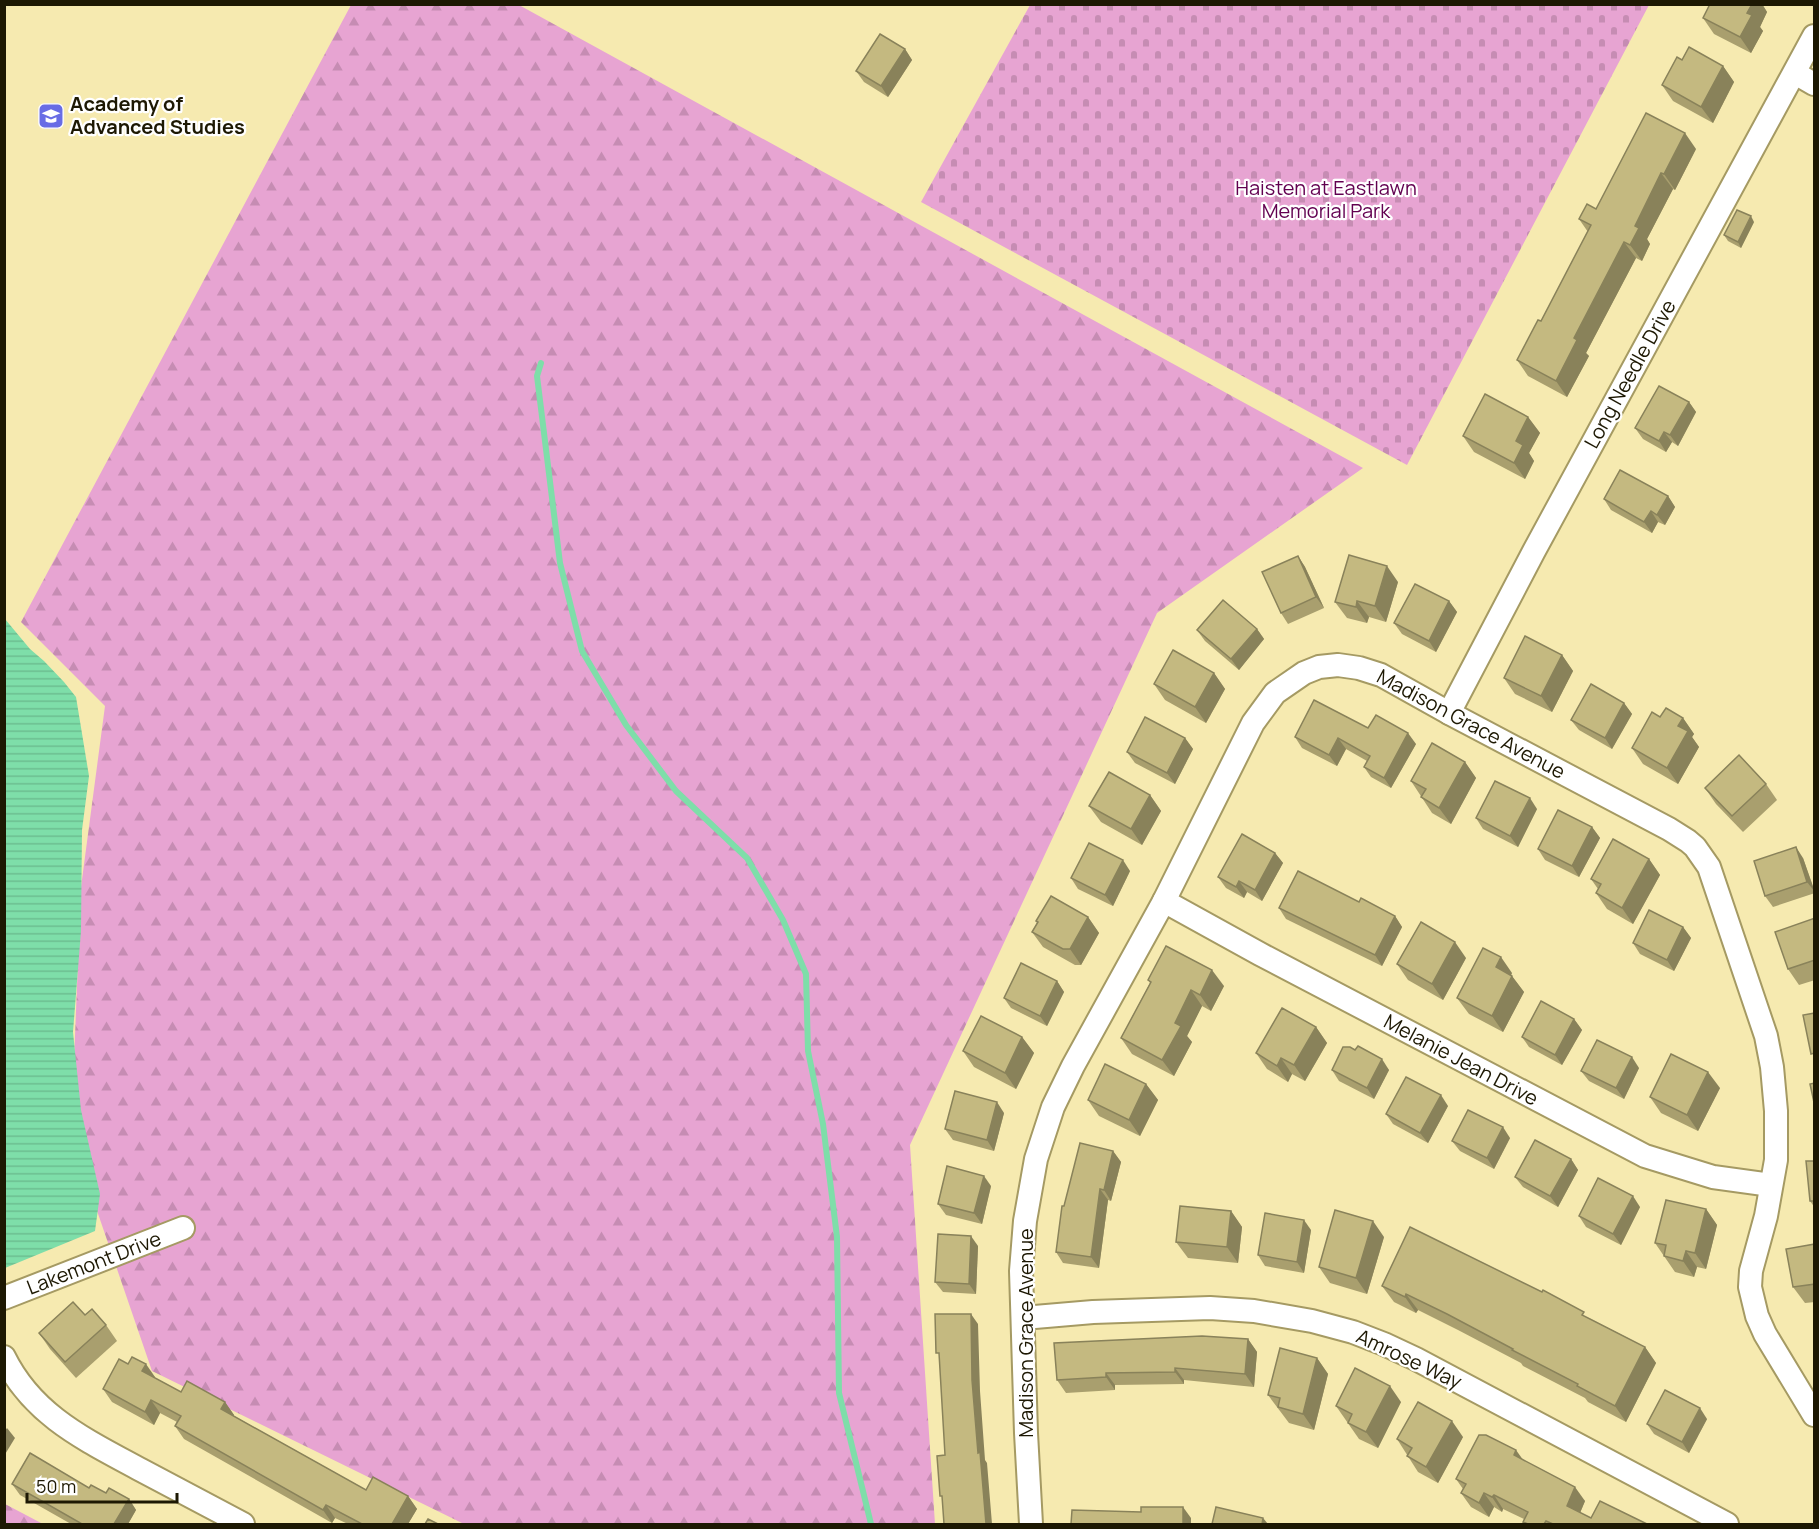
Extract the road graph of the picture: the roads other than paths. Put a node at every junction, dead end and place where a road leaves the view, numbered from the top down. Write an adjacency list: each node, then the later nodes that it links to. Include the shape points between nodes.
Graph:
1 (1815, 36): 2 (street, Long Needle Drive)
2 (1795, 73): 3 (street); 4 (street, Long Needle Drive)
3 (1815, 84)
4 (1449, 713): 5 (street, Madison Grace Avenue, via 1380,675 1359,668 1319,667 1288,682 1253,723); 6 (street, Madison Grace Avenue, via 1679,834 1702,856 1716,885 1766,1036 1776,1111 1776,1160)
5 (1164, 901): 6 (street, Melanie Jean Drive, via 1645,1156 1713,1177); 9 (street, Madison Grace Avenue, via 1053,1107 1036,1159 1025,1221)
6 (1771, 1185): 11 (street, Madison Grace Avenue, via 1750,1287 1756,1316 1765,1334)
7 (183, 1228): 8 (street, Lakemont Drive)
8 (4, 1298)
9 (1023, 1318): 13 (street, Madison Grace Avenue); 14 (street, Amrose Way, via 1210,1308 1284,1316 1353,1332 1416,1359)
10 (4, 1357): 12 (street, via 29,1396 56,1420)
11 (1815, 1415)
12 (243, 1524)
13 (1031, 1524)
14 (1727, 1524)

